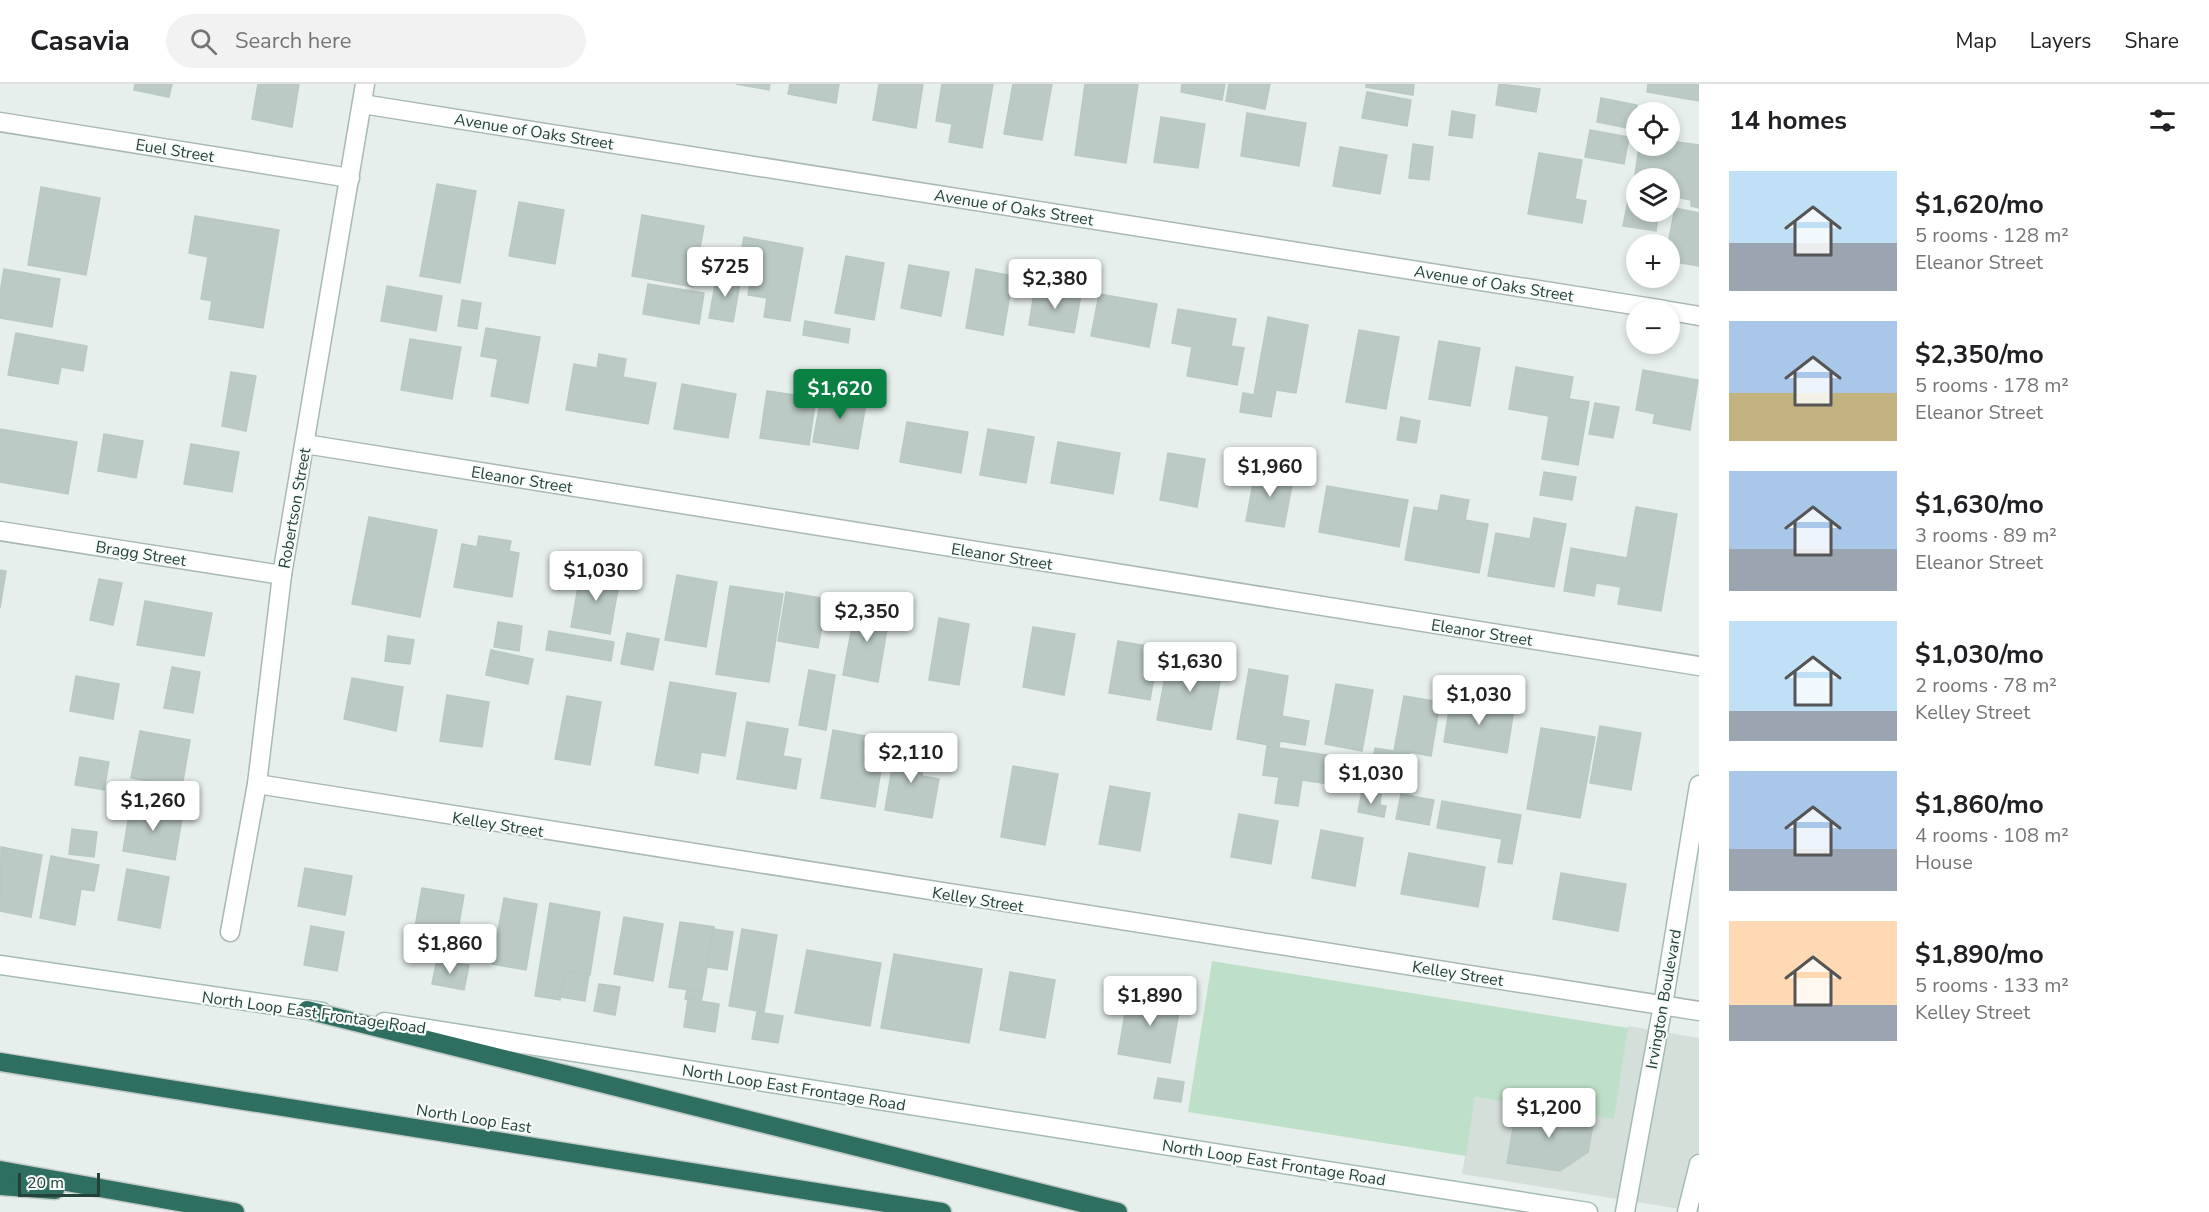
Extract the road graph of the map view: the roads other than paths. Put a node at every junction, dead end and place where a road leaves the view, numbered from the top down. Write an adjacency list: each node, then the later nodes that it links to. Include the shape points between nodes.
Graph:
1 (365, 84): 2 (street, Robertson Street)
2 (362, 104): 4 (street, Robertson Street); 5 (street, Avenue of Oaks Street)
3 (0, 122): 4 (street, Euel Street)
4 (350, 178): 8 (street, Robertson Street)
5 (1626, 304)
6 (1680, 313): 7 (street)
7 (1699, 316)
8 (306, 444): 10 (street, Robertson Street); 11 (street, Eleanor Street)
9 (0, 531): 10 (street, Bragg Street)
10 (282, 576): 12 (street, Robertson Street)
11 (1699, 666)
12 (257, 784): 14 (street, Robertson Street); 16 (street, Kelley Street)
13 (1699, 785): 16 (street, Irvington Boulevard)
14 (230, 932)
15 (0, 964): 17 (street, North Loop East Frontage Road)
16 (1663, 1005): 18 (street, Kelley Street); 30 (street, Irvington Boulevard)
17 (307, 1010): 24 (street, North Loop East Frontage Road); 27 (highway)
18 (1699, 1011)
19 (0, 1062): 26 (highway, North Loop East)
20 (1699, 1164): 31 (street)
21 (0, 1170): 23 (highway)
22 (0, 1186): 23 (highway)
23 (139, 1196): 25 (highway)
24 (1499, 1198): 28 (street); 29 (street, North Loop East Frontage Road)
25 (236, 1212)
26 (942, 1212)
27 (1118, 1212)
28 (1522, 1212)
29 (1588, 1212)
30 (1625, 1212)
31 (1687, 1212)

